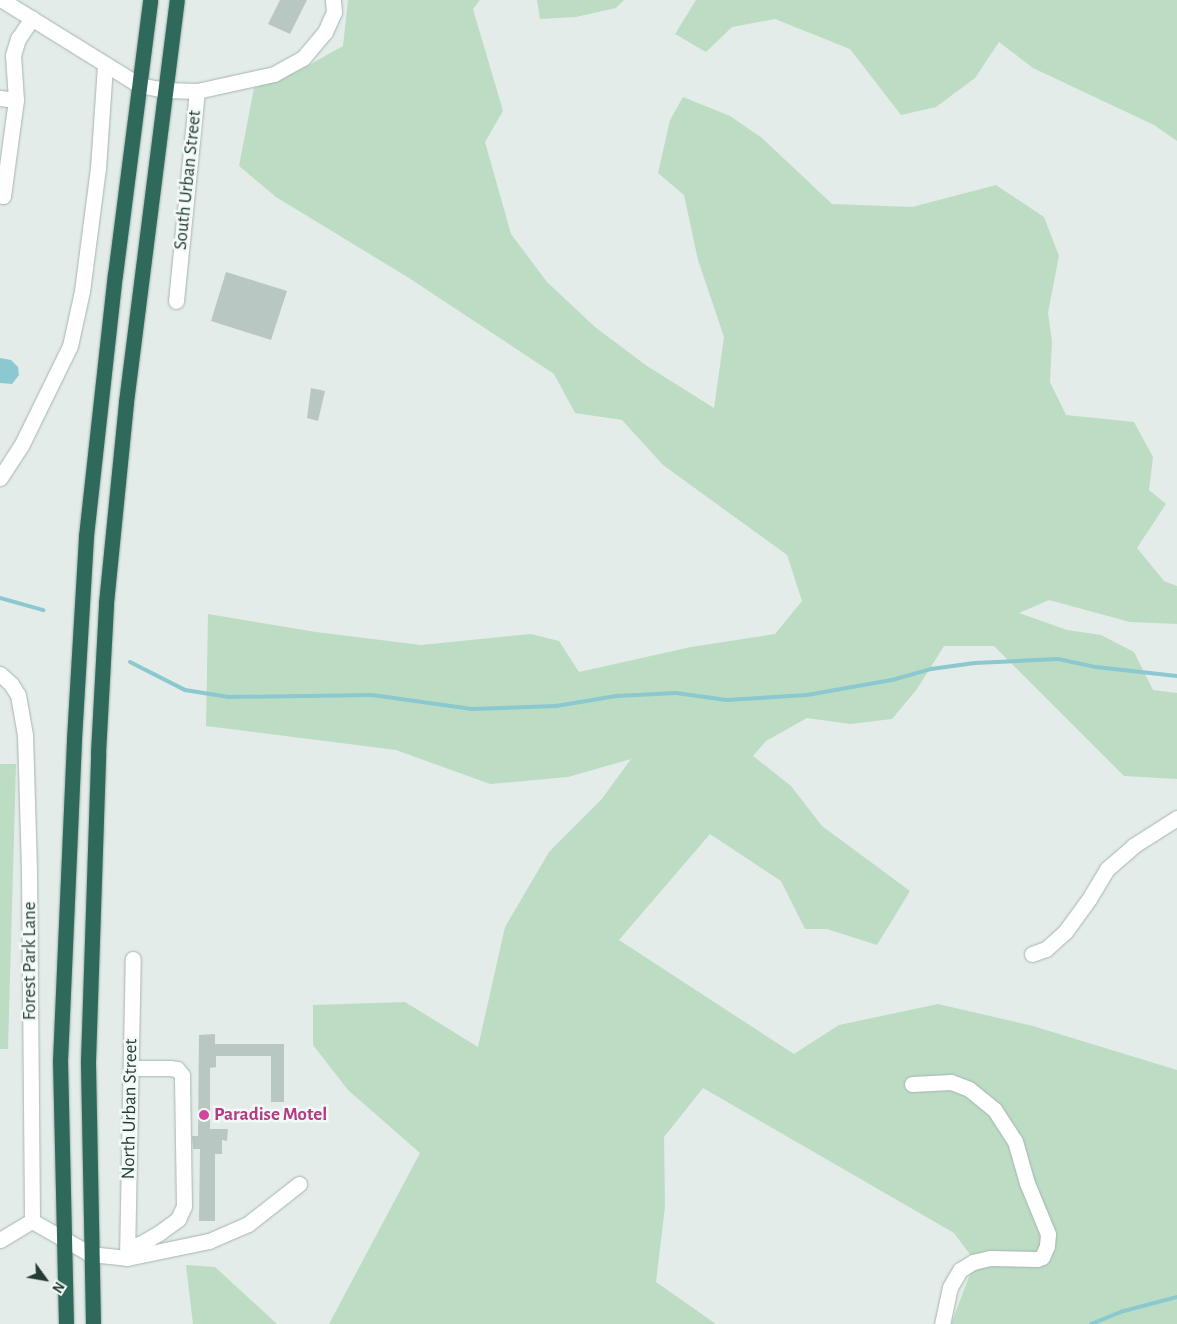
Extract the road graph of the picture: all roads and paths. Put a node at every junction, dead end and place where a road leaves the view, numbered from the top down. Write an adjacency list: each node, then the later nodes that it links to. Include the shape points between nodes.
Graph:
1 (2, 0): 5 (street)
2 (150, 0): 7 (highway)
3 (177, 0): 8 (highway)
4 (333, 0): 9 (street, via 334,12 325,32 303,58 274,74)
5 (32, 18): 6 (street); 11 (street, via 12,55)
6 (105, 64): 7 (street); 14 (street, via 94,196 82,291 70,346 21,446)
7 (139, 85): 8 (street, South Urban Street); 23 (highway, via 86,536 64,935 60,1061)
8 (165, 90): 9 (street, South Urban Street); 26 (highway, via 126,402 106,612 90,948)
9 (197, 91): 13 (street, South Urban Street)
10 (0, 98): 11 (street)
11 (16, 100): 12 (street, via 3,196)
12 (0, 195)
13 (176, 301)
14 (0, 478)
15 (0, 674): 22 (street, Forest Park Lane, via 18,695 25,735 30,892)
16 (1177, 818): 17 (street, via 1132,846 1107,869 1065,932 1046,949)
17 (1032, 954)
18 (133, 959): 19 (street, North Urban Street)
19 (131, 1068): 25 (street, North Urban Street); 25 (street, via 177,1069 182,1075 184,1206 178,1219)
20 (912, 1084): 29 (street, via 951,1082 969,1089 994,1109 1015,1141 1048,1234 1047,1246 1038,1259 990,1258 973,1262 960,1270 950,1287)
21 (299, 1184): 25 (street, via 248,1224 209,1241)
22 (32, 1221): 23 (street); 24 (street)
23 (63, 1239): 26 (street); 27 (highway)
24 (0, 1240)
25 (128, 1252): 26 (street)
26 (90, 1254): 28 (highway)
27 (66, 1324)
28 (93, 1324)
29 (942, 1324)

